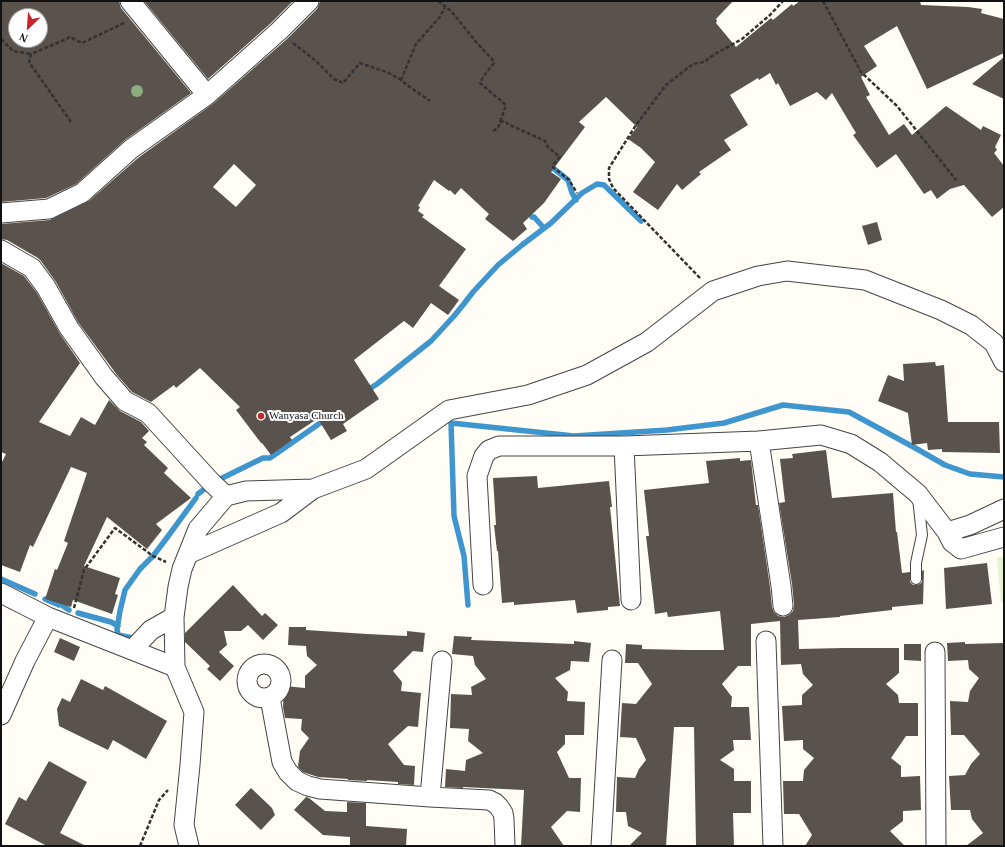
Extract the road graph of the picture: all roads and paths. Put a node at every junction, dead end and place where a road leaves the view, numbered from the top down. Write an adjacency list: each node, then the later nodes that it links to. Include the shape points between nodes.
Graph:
1 (309, 1): 7 (street)
2 (438, 1): 6 (path)
3 (783, 1): 20 (path, via 742,39 704,62 693,64 666,85 636,125 609,168 609,179 613,188)
4 (823, 1): 16 (path, via 861,72 897,106)
5 (135, 8): 9 (path, via 82,43 70,37); 11 (street)
6 (445, 8): 10 (path, via 416,44); 14 (path, via 451,11 494,63 480,83 506,105)
7 (279, 31): 10 (path, via 312,57 334,79 343,83 360,63); 11 (street)
8 (1, 39): 9 (path, via 13,51)
9 (31, 54): 13 (path, via 29,62)
10 (401, 80): 12 (path)
11 (208, 95): 18 (street, via 131,149 82,193 49,209)
12 (430, 101)
13 (71, 122)
14 (500, 122): 15 (path, via 498,128); 17 (path, via 504,121 545,141 560,157 553,167 569,180)
15 (493, 131)
16 (956, 180)
17 (578, 193)
18 (1, 213)
19 (1, 250): 26 (street, via 32,268 69,328 104,377 125,401 148,413)
20 (713, 291): 21 (street, via 758,276 787,271 865,280 941,310 971,326 994,343); 24 (street, via 646,342 587,375 528,395 449,410 366,469)
21 (1004, 362)
22 (759, 441): 23 (street); 25 (street, via 821,435 851,444 880,462); 35 (street)
23 (624, 446): 32 (street, via 499,446 489,450 484,456 477,476); 34 (street)
24 (313, 489): 26 (street, via 246,491); 30 (street, via 281,513)
25 (918, 494): 28 (street); 31 (lane, via 922,535 916,563)
26 (226, 496): 30 (street, via 198,529)
27 (1004, 509): 28 (street, via 970,525)
28 (947, 532): 29 (street, via 952,542 961,549)
29 (1004, 536)
30 (185, 562): 36 (street); 38 (path, via 153,556 115,528 84,570)
31 (916, 579)
32 (483, 585)
33 (1, 593): 37 (street)
34 (631, 600)
35 (783, 606)
36 (174, 616): 40 (street, via 151,630); 44 (street)
37 (48, 617): 38 (street); 46 (street)
38 (70, 626): 40 (street)
39 (766, 641): 53 (street)
40 (132, 650): 44 (street)
41 (935, 652): 54 (street)
42 (612, 660): 52 (street)
43 (442, 661): 48 (street)
44 (175, 667): 50 (street, via 194,712 184,825)
45 (270, 698): 48 (street, via 282,762 297,781 320,789)
46 (1, 715)
47 (170, 788): 49 (path, via 159,800)
48 (430, 797): 51 (street, via 482,799 494,803 503,813)
49 (140, 846)
50 (189, 846)
51 (505, 846)
52 (602, 846)
53 (773, 846)
54 (936, 846)

